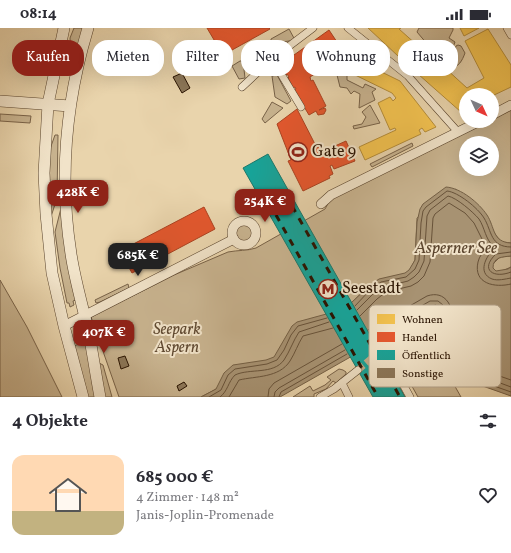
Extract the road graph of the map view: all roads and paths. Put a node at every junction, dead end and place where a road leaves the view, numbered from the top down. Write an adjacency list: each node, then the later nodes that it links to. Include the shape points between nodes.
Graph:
1 (64, 28): 12 (street)
2 (88, 28): 14 (street)
3 (313, 28): 7 (street)
4 (507, 28): 6 (street)
5 (350, 29): 18 (street, via 408,76)
6 (511, 35)
7 (294, 42)
8 (254, 76): 10 (street)
9 (282, 76): 15 (street)
10 (242, 87)
11 (0, 101): 12 (street)
12 (48, 104): 14 (street); 22 (street, via 44,173 46,214 52,274)
13 (511, 105): 16 (street)
14 (70, 106): 21 (street, via 64,188 71,255)
15 (300, 108)
16 (499, 111)
17 (466, 128): 18 (street)
18 (458, 132): 19 (street, via 331,195)
19 (320, 204)
20 (234, 239): 21 (street)
21 (84, 316): 22 (street); 27 (street)
22 (64, 326): 26 (street)
23 (358, 370): 24 (street)
24 (342, 383): 28 (street); 29 (street)
25 (404, 387): 30 (street)
26 (83, 397)
27 (100, 397)
28 (320, 397)
29 (349, 397)
30 (410, 397)

